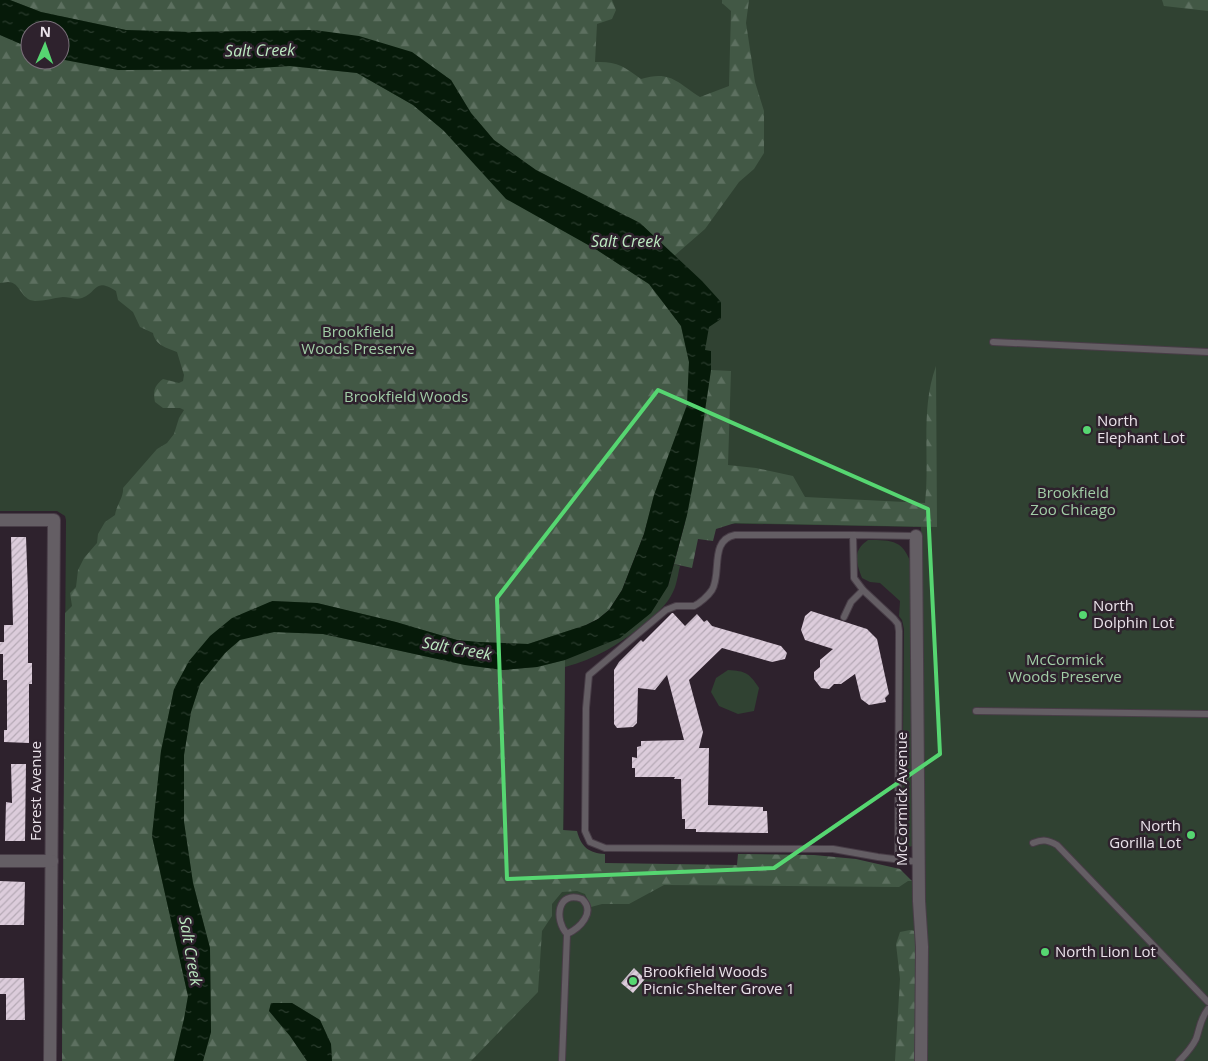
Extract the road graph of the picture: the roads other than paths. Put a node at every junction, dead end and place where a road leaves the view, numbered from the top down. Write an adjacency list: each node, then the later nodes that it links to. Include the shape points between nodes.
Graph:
1 (993, 342): 2 (lane)
2 (1208, 352)
3 (0, 520): 13 (street, Forest Avenue, via 54,520)
4 (853, 535): 5 (lane); 6 (lane, via 852,573); 11 (lane, via 735,535 726,538 721,544 713,590 694,606 676,606 666,610 589,675 585,831 590,842 605,848 833,849)
5 (916, 536): 14 (street, McCormick Avenue)
6 (863, 590): 7 (lane, via 851,602); 11 (lane, via 894,619 899,631)
7 (844, 617)
8 (976, 711): 9 (lane)
9 (1208, 714)
10 (1033, 843): 16 (lane, via 1048,840 1057,845)
11 (898, 860): 14 (lane)
12 (0, 861): 13 (street)
13 (52, 861): 18 (street, Forest Avenue)
14 (918, 862): 20 (street, McCormick Avenue, via 922,947)
15 (567, 934): 15 (lane, via 559,910 564,901 577,897 587,906 586,918); 19 (lane)
16 (1208, 1002)
17 (1208, 1009): 21 (lane, via 1202,1016 1196,1039)
18 (50, 1061)
19 (562, 1061)
20 (921, 1061)
21 (1179, 1061)

